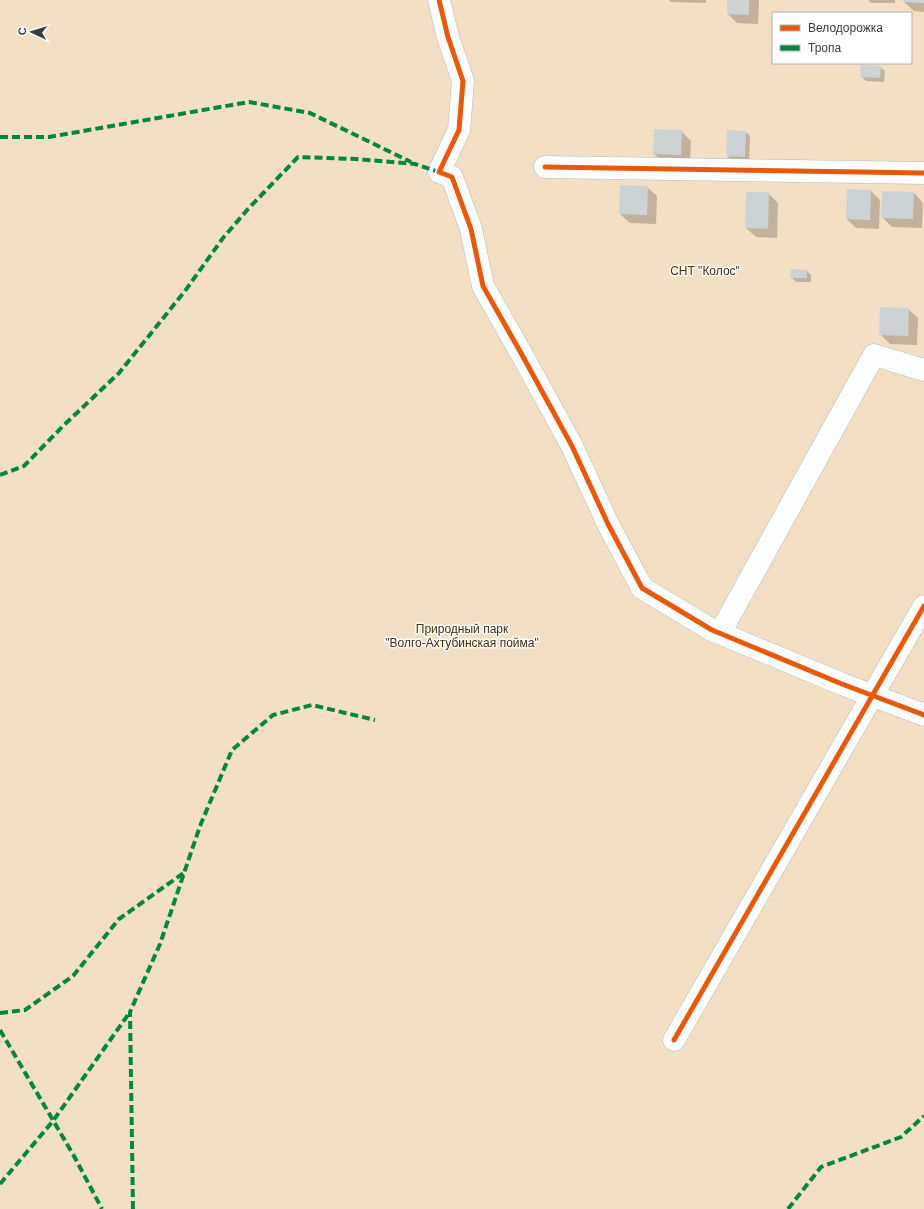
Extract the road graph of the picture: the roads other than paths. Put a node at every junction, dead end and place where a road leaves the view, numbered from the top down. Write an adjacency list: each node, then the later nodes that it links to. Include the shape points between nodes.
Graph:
1 (439, 0): 6 (street, via 448,38 463,81 459,130 439,172 452,177 471,229 483,286 572,446 608,524 642,588)
2 (545, 167): 3 (street)
3 (924, 173)
4 (924, 370): 6 (street, via 874,355)
5 (924, 606): 7 (street)
6 (720, 633): 7 (street)
7 (873, 696): 8 (street); 9 (street)
8 (924, 715)
9 (674, 1040)

